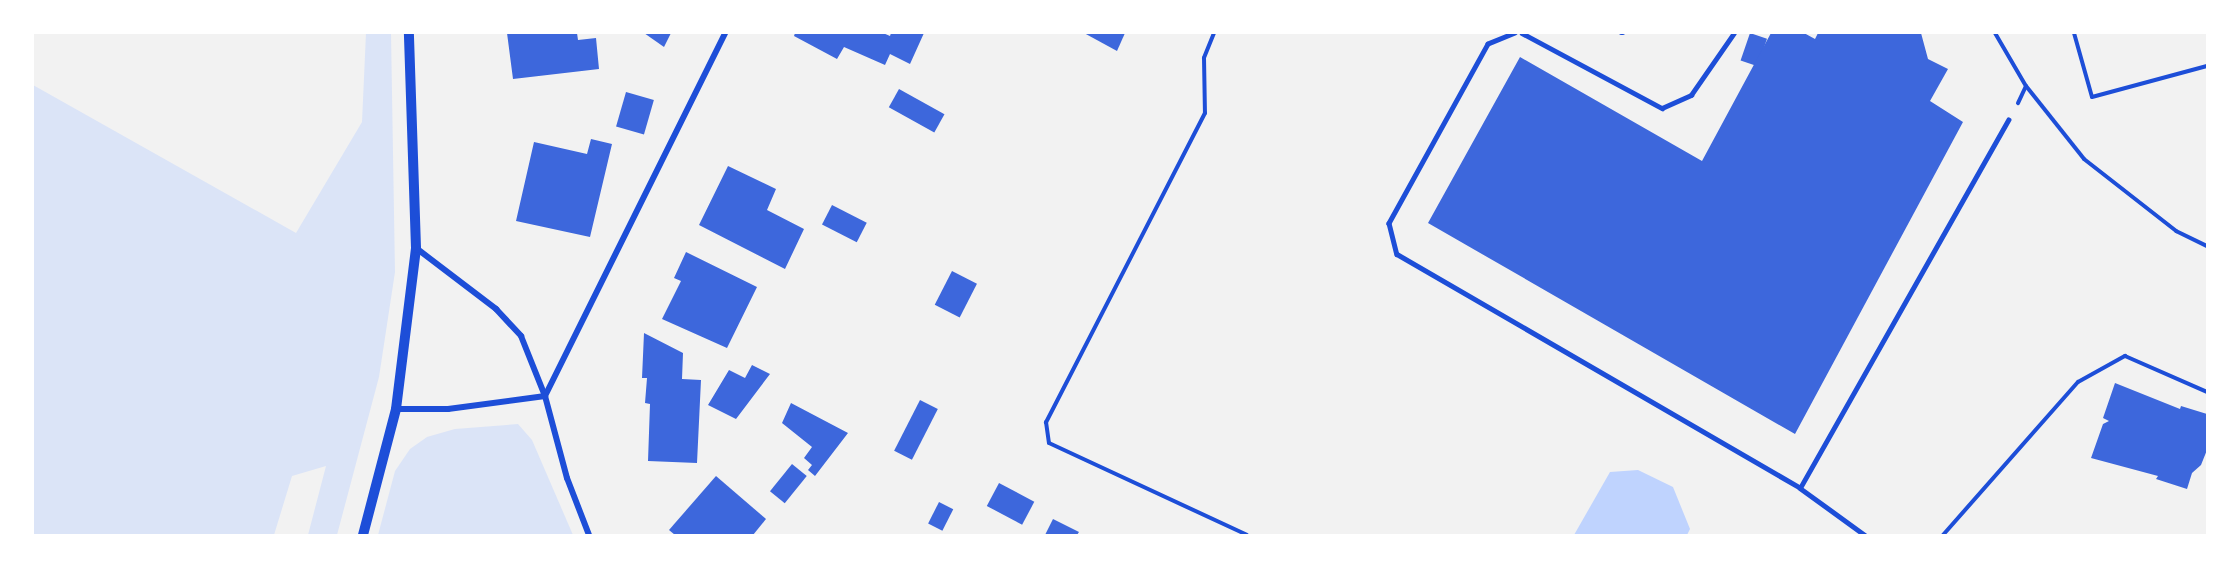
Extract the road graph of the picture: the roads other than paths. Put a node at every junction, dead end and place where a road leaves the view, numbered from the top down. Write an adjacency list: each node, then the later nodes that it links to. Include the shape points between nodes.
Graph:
1 (409, 33): 7 (street)
2 (725, 33): 8 (street)
3 (1515, 33): 10 (lane, via 1488,44 1389,223 1397,254)
4 (1522, 33): 5 (lane, via 1662,108 1691,95)
5 (1734, 33)
6 (2008, 120): 10 (lane)
7 (416, 248): 8 (street, via 496,309 520,336); 9 (street)
8 (545, 396): 9 (street, via 448,409); 12 (street, via 567,478)
9 (396, 409): 11 (street)
10 (1800, 488): 13 (lane)
11 (363, 535)
12 (589, 535)
13 (1865, 535)

